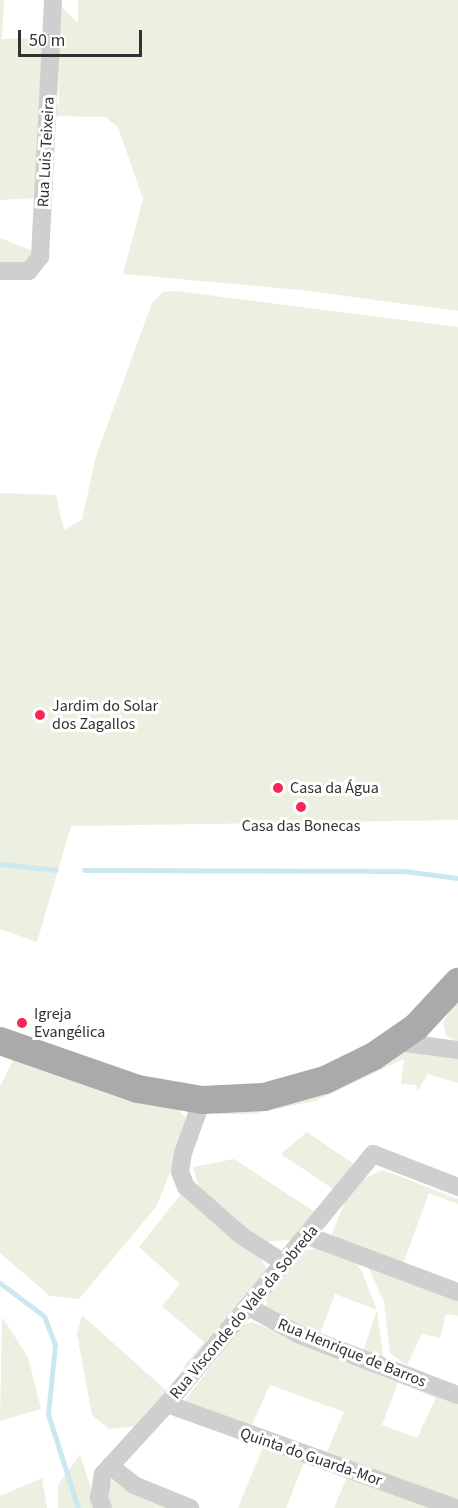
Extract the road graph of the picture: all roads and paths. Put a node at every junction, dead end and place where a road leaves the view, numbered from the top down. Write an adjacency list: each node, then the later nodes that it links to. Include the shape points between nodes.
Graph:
1 (53, 0): 2 (street, Rua Luis Teixeira, via 40,257 29,271)
2 (0, 271)
3 (458, 982): 4 (main road)
4 (433, 1011): 6 (main road); 7 (street, via 439,1031)
5 (0, 1041): 8 (main road, via 88,1075)
6 (398, 1042): 7 (street); 8 (main road, via 350,1069 295,1090)
7 (458, 1050)
8 (202, 1100): 11 (street, via 183,1153 180,1172 186,1187 219,1218)
9 (458, 1187): 10 (street, Rua Visconde do Vale da Sobreda, via 373,1154)
10 (308, 1236): 11 (street, Rua Visconde do Vale da Sobreda); 12 (street)
11 (284, 1263): 13 (street, Rua Visconde do Vale da Sobreda)
12 (458, 1292)
13 (249, 1307): 14 (street, Rua Henrique de Barros, via 300,1335); 15 (street, Rua Visconde do Vale da Sobreda)
14 (458, 1395)
15 (167, 1404): 16 (street, Rua Visconde do Vale da Sobreda); 19 (street, Quinta do Guarda-Mor)
16 (110, 1466): 17 (street, via 100,1484); 18 (street, via 134,1485)
17 (103, 1508)
18 (190, 1508)
19 (456, 1508)

